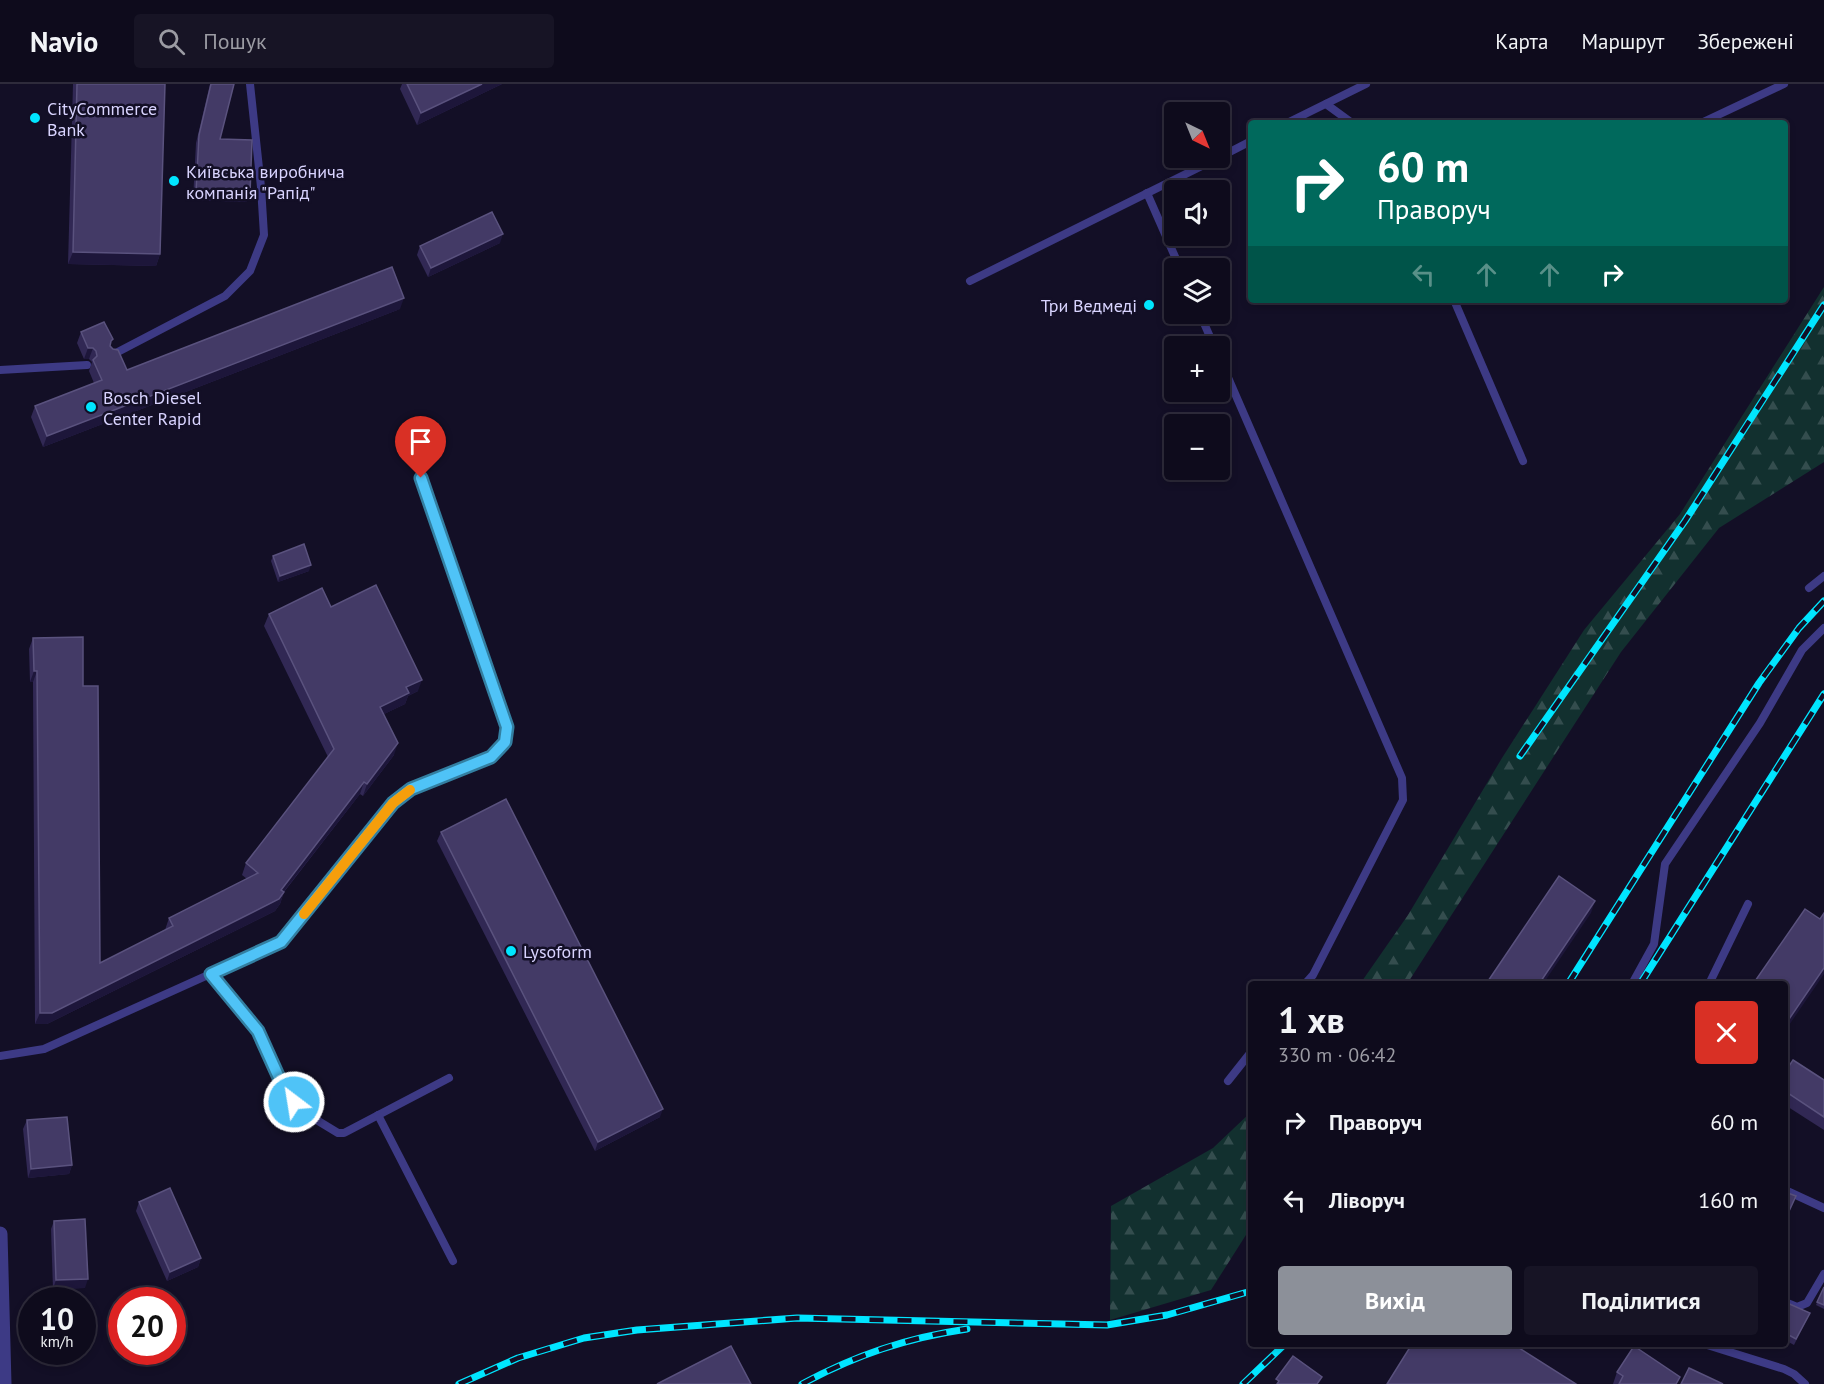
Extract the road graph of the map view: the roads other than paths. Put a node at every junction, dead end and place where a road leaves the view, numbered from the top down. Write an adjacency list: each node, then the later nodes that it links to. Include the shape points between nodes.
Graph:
1 (250, 84): 15 (lane, via 264,235 250,271 225,296)
2 (1366, 84): 4 (lane)
3 (1784, 84): 7 (lane)
4 (1326, 104): 5 (lane); 6 (lane)
5 (1293, 120)
6 (1348, 120)
7 (1707, 120)
8 (1248, 142): 9 (lane)
9 (1230, 152)
10 (1197, 168): 11 (lane)
11 (1147, 193): 12 (lane); 13 (lane)
12 (1176, 258)
13 (970, 281)
14 (1455, 303): 19 (lane)
15 (112, 355)
16 (87, 365): 17 (lane)
17 (0, 370)
18 (1230, 382): 26 (lane, via 1404,790 1403,800)
19 (1523, 461)
20 (421, 478): 25 (lane, via 507,727 505,742 491,757 411,789 393,803 281,942)
21 (1824, 576): 22 (lane)
22 (1809, 588)
23 (1824, 628): 27 (lane, via 1802,650 1760,723 1665,864 1654,944)
24 (1748, 904): 28 (lane)
25 (211, 974): 29 (lane, via 44,1049); 33 (lane, via 258,1031 285,1091 310,1116 341,1133)
26 (1308, 981)
27 (1634, 981)
28 (1710, 981)
29 (0, 1056)
30 (1248, 1056): 32 (lane)
31 (449, 1078): 33 (lane)
32 (1228, 1080)
33 (378, 1115): 37 (lane)
34 (1788, 1191): 35 (lane)
35 (1824, 1208)
36 (0, 1234): 41 (street)
37 (453, 1261)
38 (1824, 1274): 39 (lane, via 1808,1303 1797,1307)
39 (1788, 1303)
40 (1714, 1347): 42 (lane, via 1784,1369)
41 (4, 1384)
42 (1805, 1384)

